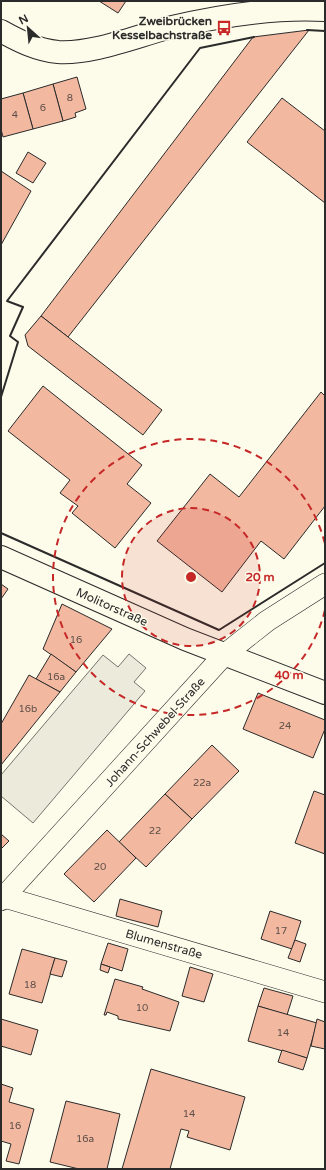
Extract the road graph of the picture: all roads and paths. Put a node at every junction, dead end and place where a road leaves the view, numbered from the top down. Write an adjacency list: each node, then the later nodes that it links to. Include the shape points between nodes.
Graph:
1 (325, 10): 2 (main road, via 275,9 170,28 84,50 38,48)
2 (1, 31)
3 (1, 557): 5 (main road, Molitorstraße, via 128,615)
4 (325, 584): 5 (street, Johann-Schwebel-Straße, via 262,625)
5 (224, 655): 6 (main road, Molitorstraße); 7 (street, Johann-Schwebel-Straße)
6 (325, 693)
7 (2, 898): 8 (street, Blumenstraße)
8 (325, 992)

